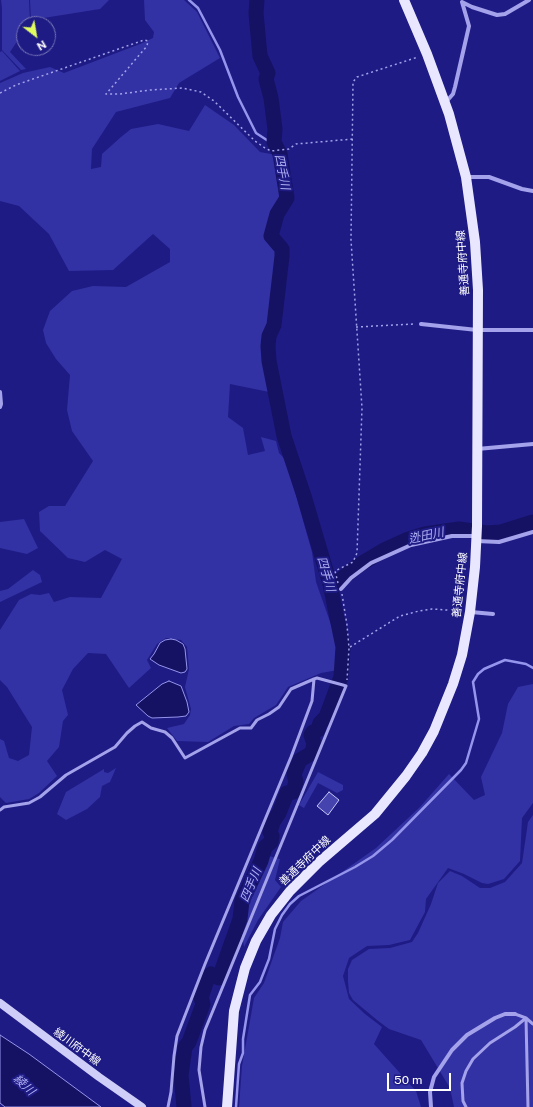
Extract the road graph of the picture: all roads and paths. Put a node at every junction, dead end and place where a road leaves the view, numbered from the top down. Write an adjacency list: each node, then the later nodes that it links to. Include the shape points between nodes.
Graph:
1 (404, 0): 4 (main road, 善通寺府中線)
2 (529, 0): 3 (street, via 505,14 497,15)
3 (461, 1): 6 (street, via 469,26 453,94)
4 (427, 54): 6 (main road, 善通寺府中線); 7 (path, via 357,77 353,82)
5 (0, 93): 7 (path, via 144,40 148,41 147,46 106,94 182,88 202,92 255,141 271,150 289,149 296,144)
6 (445, 103): 8 (main road, 善通寺府中線)
7 (353, 139): 11 (path, via 351,240)
8 (466, 177): 9 (street, via 489,177 522,190); 12 (main road, 善通寺府中線, via 476,256)
9 (533, 191)
10 (421, 324): 11 (path); 12 (street)
11 (356, 326): 20 (path, via 362,408 357,553 353,562 335,571)
12 (477, 330): 13 (street); 17 (main road, 善通寺府中線)
13 (533, 330)
14 (0, 392): 15 (street)
15 (0, 407)
16 (533, 444): 17 (street)
17 (477, 449): 19 (main road, 善通寺府中線)
18 (533, 532): 19 (street, via 499,542)
19 (476, 534): 21 (street, via 452,536 411,545 371,563); 22 (main road, 善通寺府中線)
20 (338, 583)
21 (341, 589): 24 (path)
22 (470, 612): 23 (street); 24 (path, via 432,609 400,616); 35 (main road, 善通寺府中線, via 462,656 453,684 434,731 418,759 375,814 319,862 290,891 271,915 256,941 245,968 234,1011)
23 (493, 614)
24 (349, 648): 26 (path)
25 (315, 678): 26 (lane); 27 (lane, via 291,690 279,706 257,720 251,728 240,728 185,758 165,732 150,728 142,722 115,746 66,775 29,803); 33 (lane, via 312,701 291,757 180,1026)
26 (345, 686): 34 (lane, via 205,1030 199,1070)
27 (0, 810)
28 (0, 1003): 32 (main road, 綾川府中線)
29 (515, 1014): 30 (lane); 36 (street, via 495,1018 467,1034 452,1050 434,1077 430,1092)
30 (526, 1018): 31 (lane); 37 (lane, via 490,1042 473,1059 462,1083); 38 (lane)
31 (533, 1024)
32 (142, 1107)
33 (168, 1107)
34 (205, 1107)
35 (227, 1107)
36 (431, 1107)
37 (466, 1107)
38 (528, 1107)

